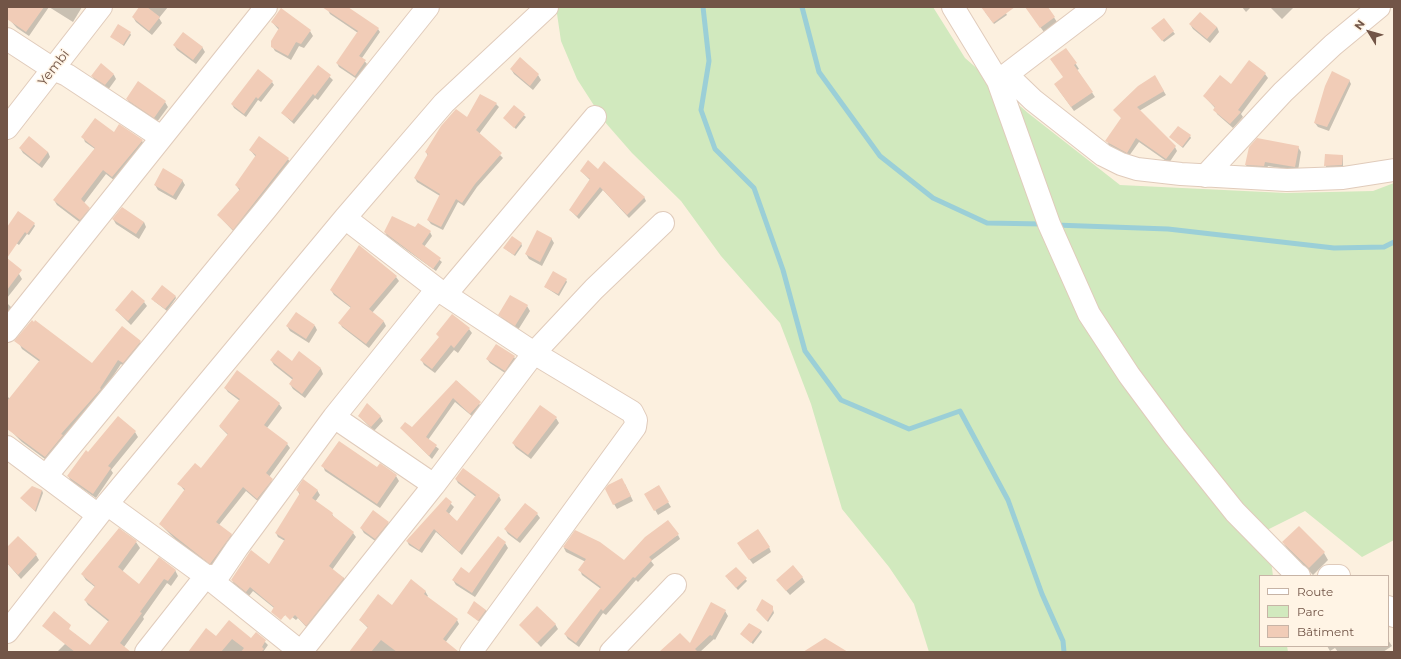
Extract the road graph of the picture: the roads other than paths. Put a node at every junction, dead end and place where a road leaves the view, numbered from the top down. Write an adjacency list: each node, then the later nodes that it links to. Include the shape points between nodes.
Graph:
1 (101, 7): 9 (street, Yembi)
2 (266, 7): 13 (street)
3 (428, 7): 23 (street)
4 (547, 7): 16 (street, via 444,102)
5 (953, 7): 10 (street)
6 (1095, 7): 10 (street)
7 (1379, 7): 15 (street, via 1333,45 1283,92)
8 (7, 39): 9 (street)
9 (53, 69): 12 (street, Yembi); 13 (street, via 67,75)
10 (1002, 78): 15 (street, via 1109,158 1137,169); 26 (street, via 1050,224 1088,314 1129,375 1190,456 1235,512)
11 (594, 117): 18 (street)
12 (7, 128)
13 (161, 137): 19 (street)
14 (1394, 170): 15 (street, via 1343,178 1287,180)
15 (1204, 176)
16 (345, 218): 18 (street); 25 (street)
17 (664, 223): 20 (street, via 594,289)
18 (442, 292): 20 (street); 21 (street)
19 (7, 330)
20 (534, 353): 24 (street); 32 (street, via 632,412 636,420 635,427)
21 (334, 417): 24 (street); 27 (street, via 249,530 218,576)
22 (8, 451): 23 (street)
23 (46, 476): 25 (street)
24 (434, 485): 31 (street)
25 (103, 510): 27 (street); 29 (street)
26 (1298, 575)
27 (206, 576): 30 (street); 31 (street)
28 (675, 585): 33 (street)
29 (7, 632)
30 (146, 652)
31 (301, 652)
32 (471, 652)
33 (611, 652)

